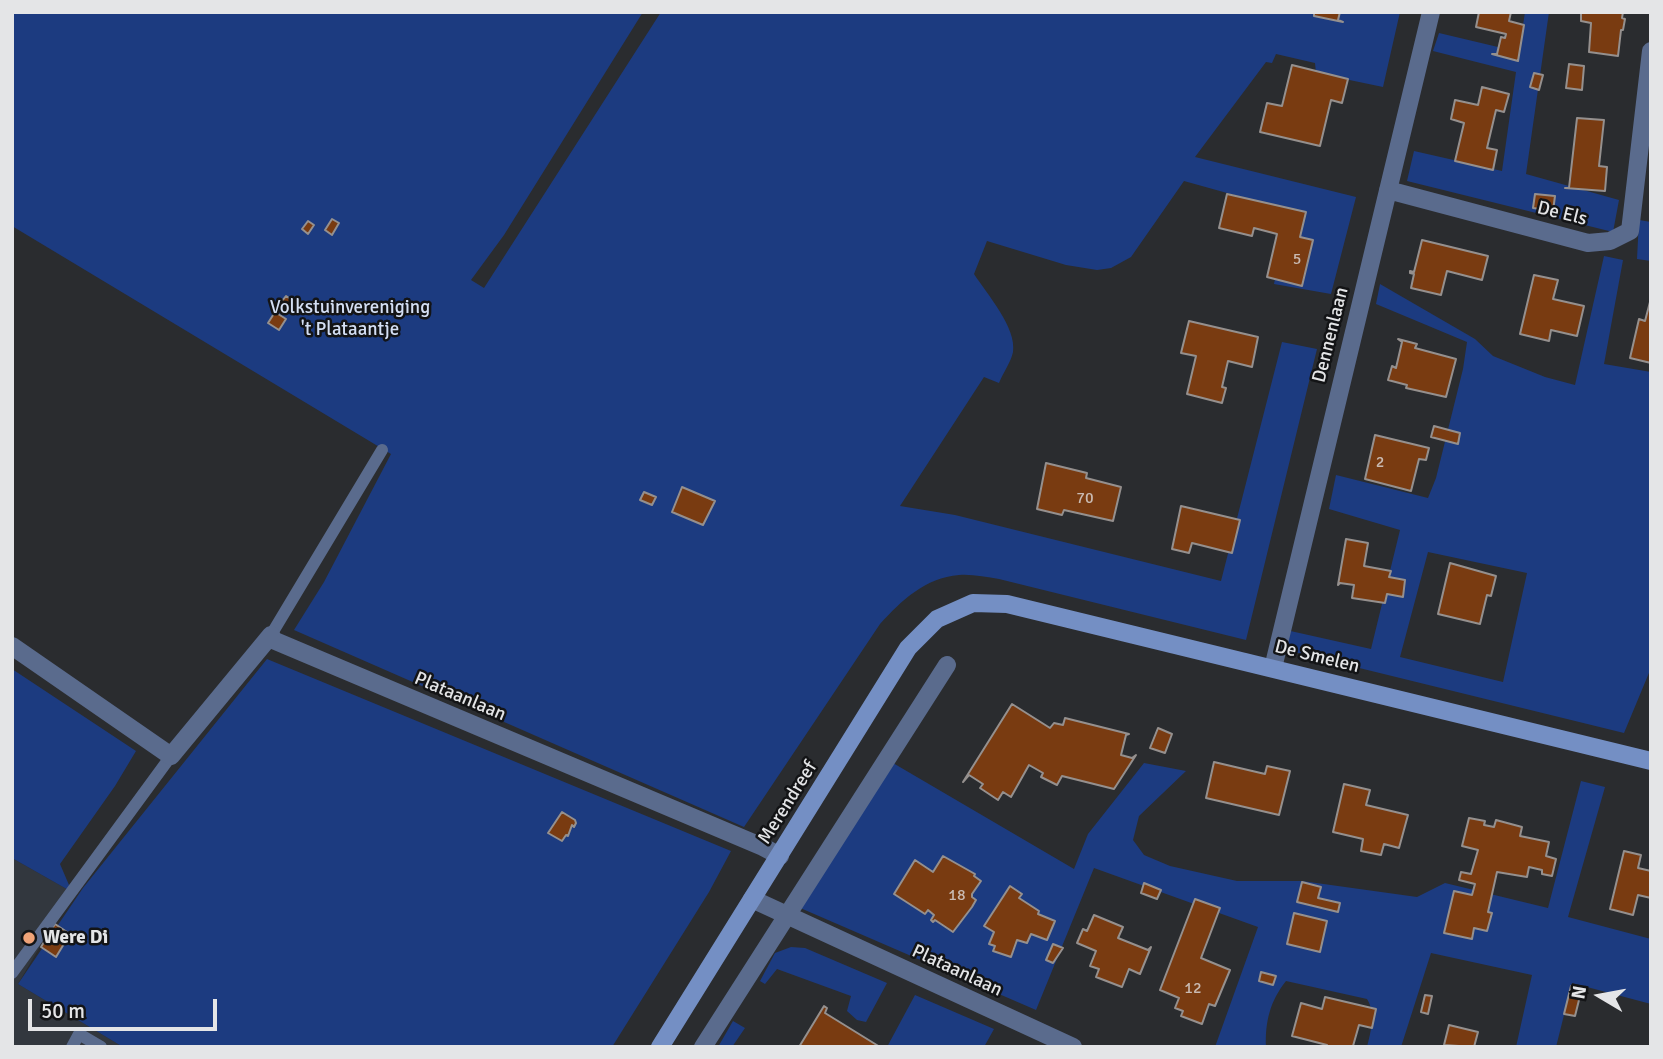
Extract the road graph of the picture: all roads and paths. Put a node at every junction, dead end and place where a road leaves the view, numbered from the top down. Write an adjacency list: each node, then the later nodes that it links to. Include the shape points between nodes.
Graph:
1 (1431, 12): 3 (street, Dennenlaan)
2 (1651, 51): 3 (street, De Els, via 1630,232 1610,241 1588,243)
3 (1388, 190): 9 (street, Dennenlaan)
4 (382, 450): 6 (lane)
5 (973, 603): 9 (street, De Smelen, via 1007,604); 12 (street, Merendreef, via 937,619 908,648)
6 (271, 635): 10 (street); 12 (street, Plataanlaan, via 273,640)
7 (12, 646): 10 (street)
8 (947, 665): 14 (street)
9 (1273, 668): 11 (street, De Smelen)
10 (171, 756): 15 (lane)
11 (1651, 761)
12 (780, 856): 13 (street, Merendreef)
13 (752, 899): 14 (street, Plataanlaan); 18 (street, Merendreef)
14 (785, 916): 19 (street); 20 (street, Plataanlaan)
15 (12, 973)
16 (72, 1047): 17 (lane, via 79,1034)
17 (101, 1047)
18 (660, 1047)
19 (703, 1047)
20 (1073, 1047)

